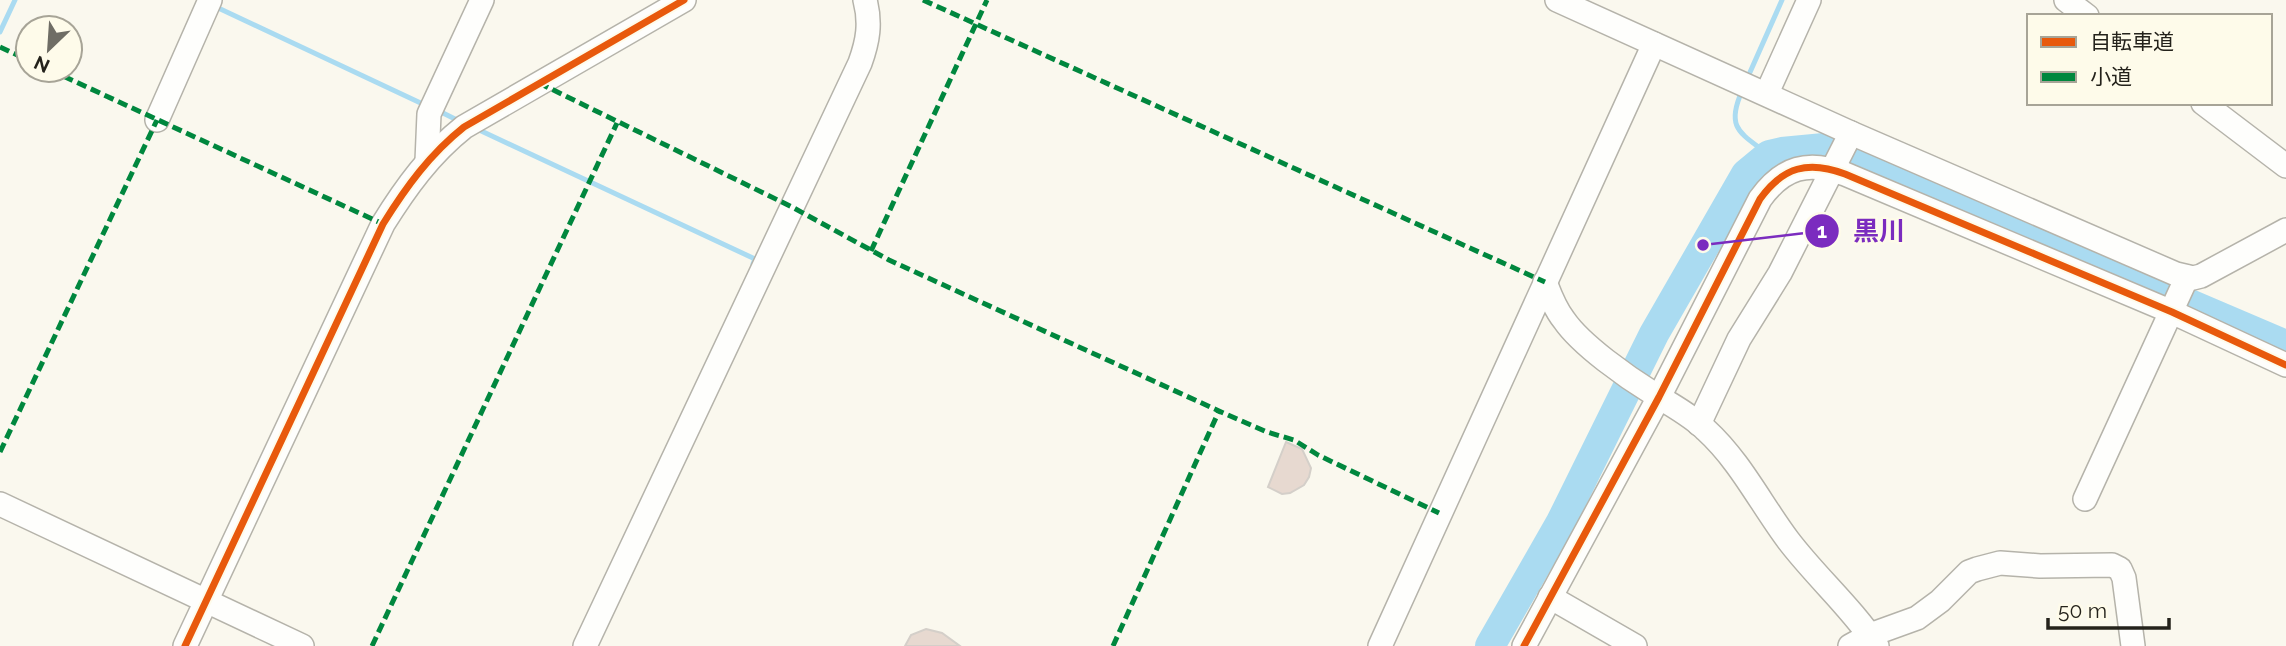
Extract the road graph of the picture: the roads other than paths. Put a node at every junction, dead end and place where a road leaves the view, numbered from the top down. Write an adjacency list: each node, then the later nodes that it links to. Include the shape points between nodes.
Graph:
1 (209, 0): 12 (street)
2 (482, 0): 14 (street, via 429,114)
3 (684, 0): 14 (street, via 490,110 440,146)
4 (865, 0): 31 (street, via 869,33 860,63)
5 (1557, 0): 9 (street)
6 (1809, 0): 10 (street)
7 (2066, 0): 8 (street)
8 (2084, 14)
9 (1654, 44): 10 (street); 19 (street)
10 (1755, 88): 13 (street)
11 (2206, 105): 15 (street)
12 (157, 120)
13 (1849, 138): 16 (street); 18 (street)
14 (427, 162): 27 (street, via 383,224)
15 (2286, 166)
16 (1834, 167): 20 (street); 22 (street, via 1793,170 1771,184); 23 (street, via 1780,273 1739,339)
17 (2286, 230): 18 (street)
18 (2186, 280): 20 (street)
19 (1545, 282): 22 (street, via 1564,321 1582,340); 32 (street)
20 (2173, 310): 21 (street); 24 (street)
21 (2286, 365)
22 (1657, 396): 23 (street); 26 (street)
23 (1699, 424): 28 (street, via 1740,469)
24 (2085, 499)
25 (0, 504): 27 (street)
26 (1550, 597): 33 (street); 34 (street)
27 (206, 601): 29 (street); 30 (street)
28 (1865, 642): 35 (street, via 1917,618 1969,572 2000,563 2112,565 2120,569)
29 (185, 646)
30 (302, 646)
31 (585, 646)
32 (1380, 646)
33 (1524, 646)
34 (1635, 646)
35 (2133, 646)

